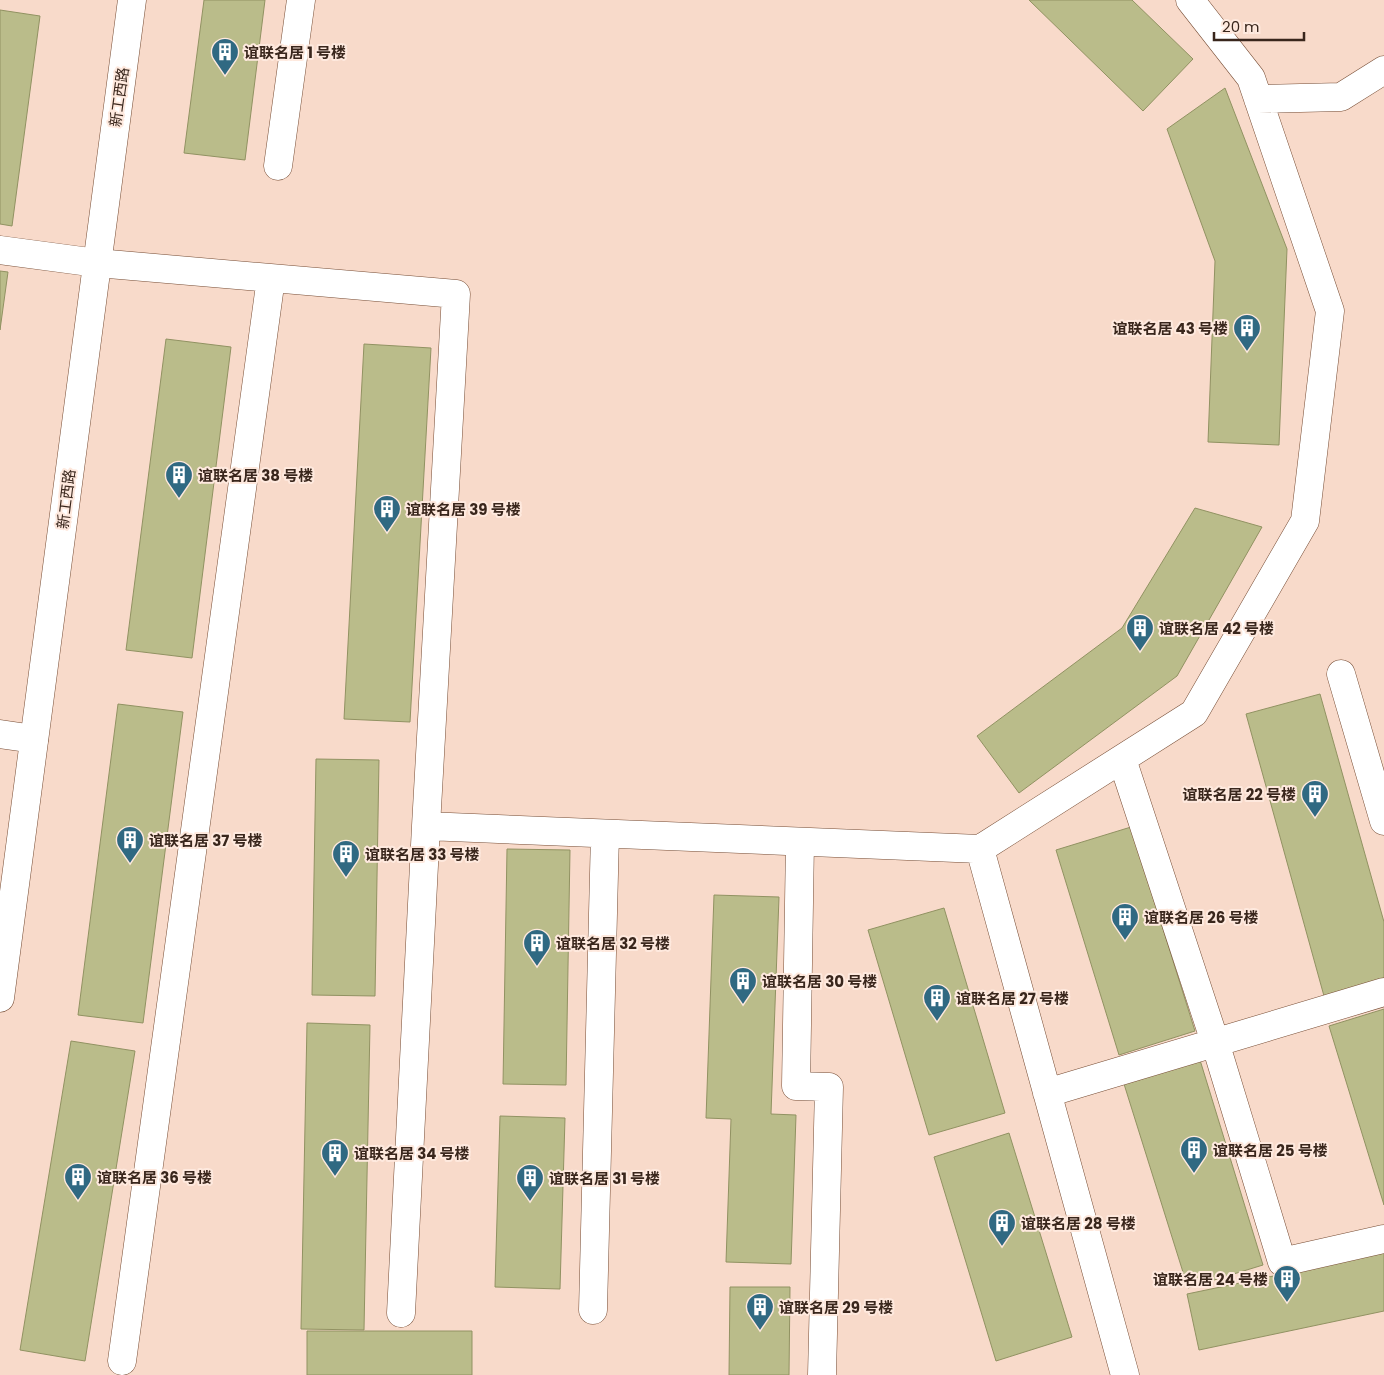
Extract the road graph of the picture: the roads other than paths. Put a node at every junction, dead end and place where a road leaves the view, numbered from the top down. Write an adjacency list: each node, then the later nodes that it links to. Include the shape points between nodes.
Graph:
1 (132, 0): 8 (street, 新工西路)
2 (301, 0): 6 (street)
3 (1190, 0): 5 (street, via 1251,78)
4 (1384, 70): 5 (street, via 1341,97)
5 (1258, 99): 13 (street, via 1330,311 1306,521 1194,713)
6 (278, 166)
7 (0, 250): 8 (street)
8 (97, 263): 9 (street); 12 (street, 新工西路)
9 (271, 278): 15 (street, via 456,294); 26 (street)
10 (1341, 674): 14 (street)
11 (0, 734): 12 (street)
12 (34, 739): 20 (street, 新工西路)
13 (1122, 759): 18 (street); 21 (street)
14 (1384, 820)
15 (426, 826): 16 (street); 25 (street)
16 (605, 834): 17 (street); 24 (street)
17 (800, 842): 18 (street); 27 (street, via 796,1086 829,1087)
18 (980, 849): 22 (street)
19 (1384, 992): 21 (street)
20 (0, 998)
21 (1215, 1042): 22 (street); 23 (street, via 1282,1262)
22 (1047, 1093): 28 (street)
23 (1384, 1239)
24 (593, 1310)
25 (401, 1314)
26 (122, 1361)
27 (822, 1375)
28 (1126, 1375)

